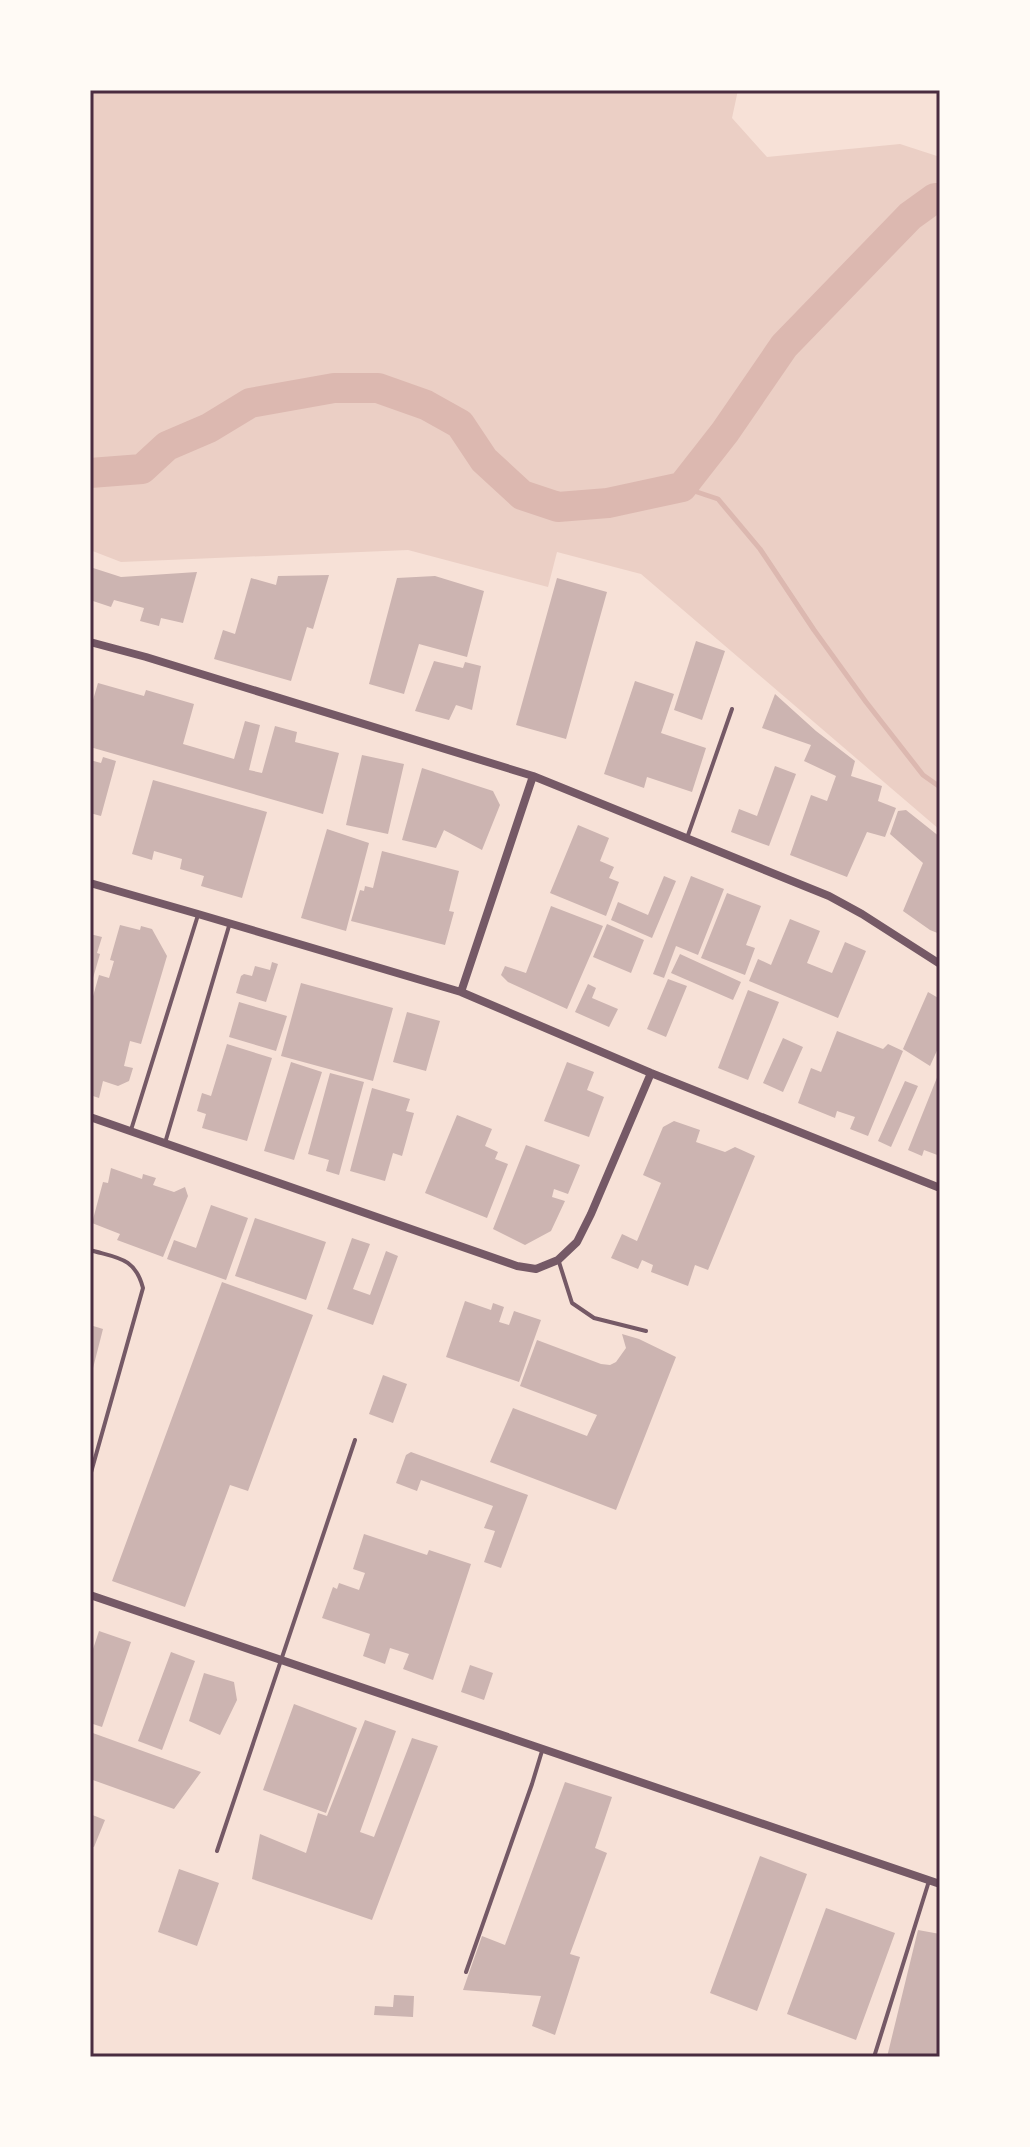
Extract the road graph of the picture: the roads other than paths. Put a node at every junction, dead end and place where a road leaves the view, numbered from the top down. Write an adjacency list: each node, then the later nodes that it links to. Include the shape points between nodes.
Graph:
1 (90, 642): 3 (street)
2 (732, 709): 4 (lane)
3 (533, 776): 4 (street); 9 (street)
4 (687, 838): 8 (street, via 829,896)
5 (90, 883): 6 (street)
6 (198, 914): 7 (street); 12 (lane)
7 (230, 923): 9 (street); 13 (lane)
8 (940, 964)
9 (461, 992): 10 (street)
10 (651, 1073): 14 (street); 16 (street, via 591,1214 577,1242)
11 (90, 1117): 12 (street)
12 (131, 1130): 13 (street)
13 (165, 1143): 16 (street, via 517,1266 536,1269)
14 (940, 1188)
15 (90, 1250): 19 (lane, via 133,1266 143,1288)
16 (558, 1260): 17 (lane, via 572,1303 594,1318)
17 (646, 1331)
18 (355, 1440): 21 (lane)
19 (90, 1476)
20 (90, 1595): 21 (street)
21 (280, 1660): 22 (street); 23 (lane)
22 (542, 1750): 24 (street); 26 (lane)
23 (217, 1851)
24 (929, 1881): 25 (street); 27 (lane)
25 (940, 1884)
26 (466, 1972)
27 (874, 2057)

